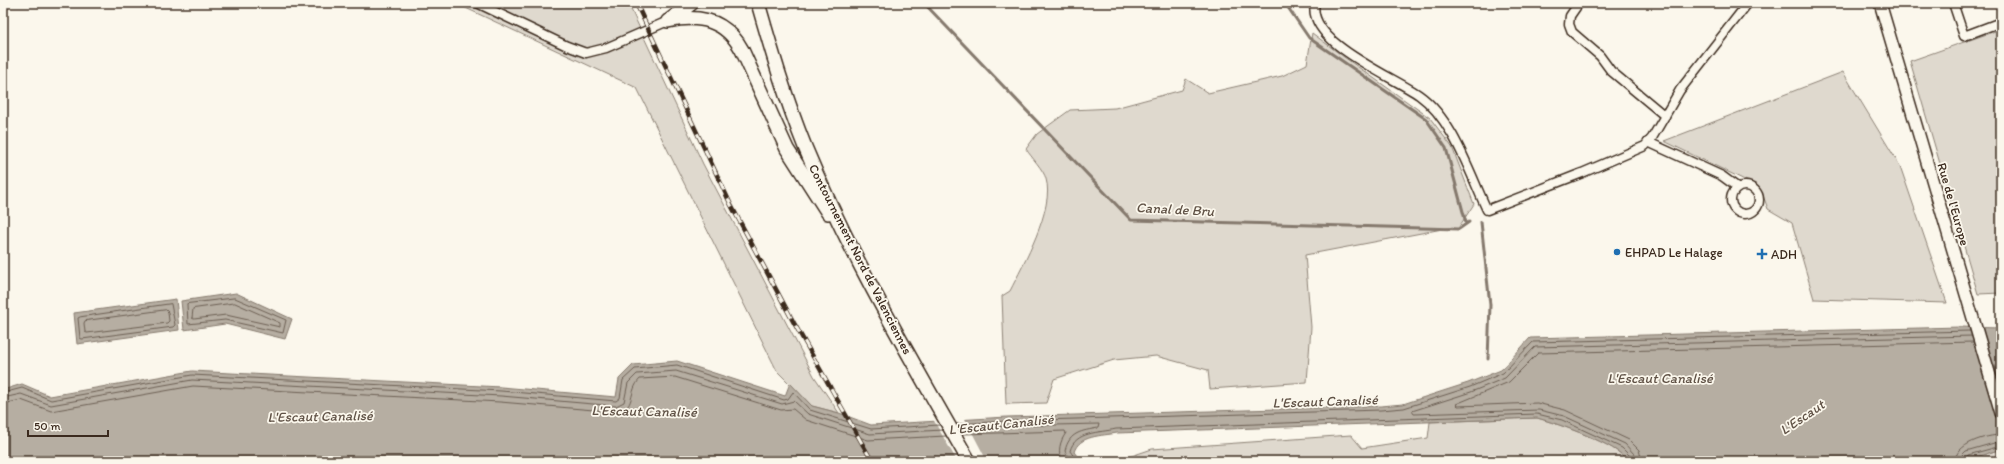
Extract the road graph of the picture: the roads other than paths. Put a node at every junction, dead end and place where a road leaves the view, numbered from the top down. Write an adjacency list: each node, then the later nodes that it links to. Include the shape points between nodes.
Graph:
1 (477, 3): 9 (street, via 586,53 606,48)
2 (692, 3): 9 (main road)
3 (758, 3): 14 (main road, Contournement Nord de Valenciennes, via 805,145)
4 (1315, 3): 12 (street, via 1315,18 1329,39 1418,94 1435,110 1457,145 1487,210 1639,150)
5 (1578, 3): 11 (street, via 1570,16 1572,32 1600,56 1611,71)
6 (1748, 3): 11 (street, via 1684,85)
7 (1880, 3): 15 (street, Rue de l'Europe)
8 (1953, 3): 10 (street, via 1964,36)
9 (668, 21): 14 (main road, via 684,18 707,20 732,34 742,50 793,160)
10 (2001, 22)
11 (1665, 116): 12 (street)
12 (1648, 142): 13 (street, via 1722,176)
13 (1737, 187)
14 (858, 259): 16 (main road, Contournement Nord de Valenciennes)
15 (2001, 413)
16 (969, 461)

